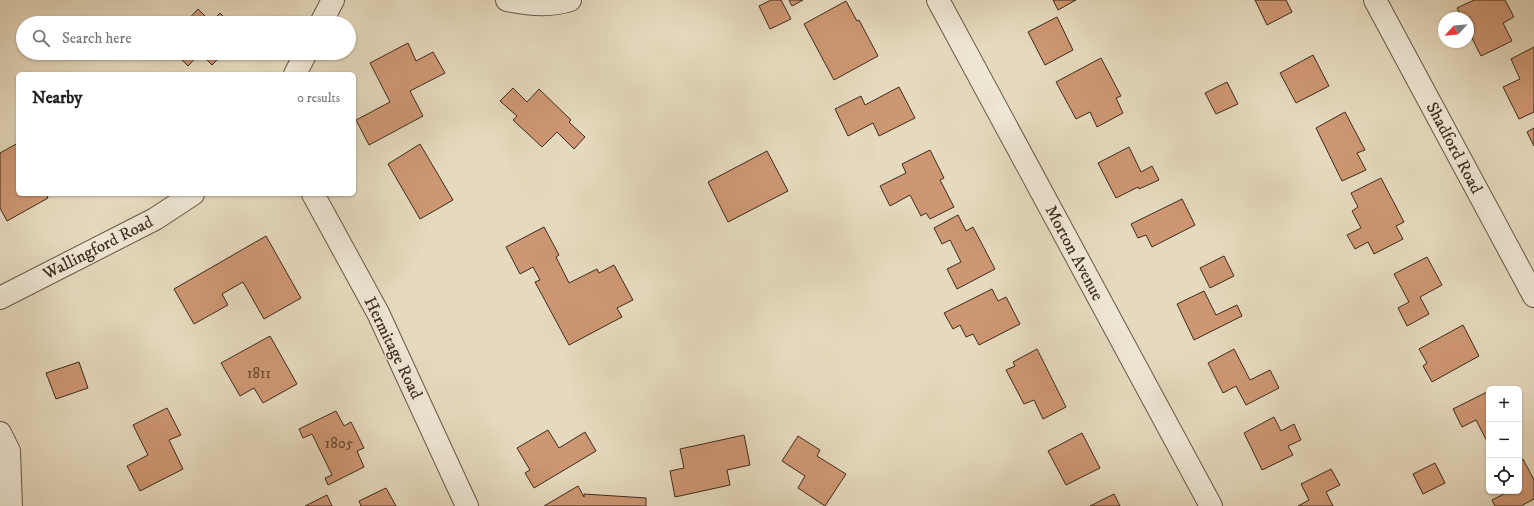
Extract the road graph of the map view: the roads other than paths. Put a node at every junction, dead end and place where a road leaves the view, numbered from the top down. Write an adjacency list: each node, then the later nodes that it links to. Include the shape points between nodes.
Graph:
1 (333, 0): 6 (street)
2 (506, 0): 3 (street, via 525,4)
3 (570, 0)
4 (938, 0): 16 (street, Morton Avenue)
5 (1375, 0): 11 (street, Shadford Road)
6 (325, 16)
7 (302, 60): 8 (street)
8 (296, 72)
9 (190, 196): 12 (street, Wallingford Road, via 155,219)
10 (314, 196): 15 (street, Hermitage Road, via 378,313)
11 (1534, 296)
12 (0, 298)
13 (0, 433): 14 (street, via 9,451)
14 (11, 506)
15 (467, 506)
16 (1211, 506)

